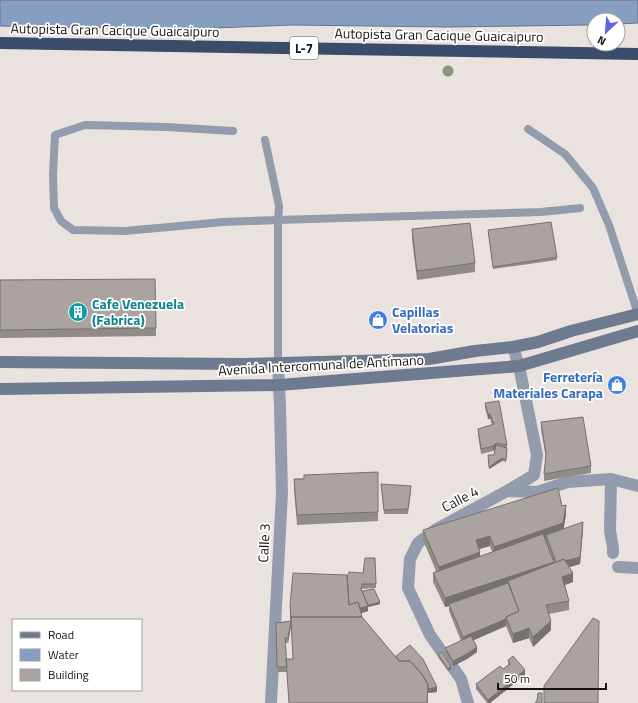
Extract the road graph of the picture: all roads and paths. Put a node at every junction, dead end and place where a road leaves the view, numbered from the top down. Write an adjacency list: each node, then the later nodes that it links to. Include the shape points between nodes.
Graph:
1 (0, 43): 2 (highway, Autopista Gran Cacique Guaicaipuro / L-7)
2 (638, 54)
3 (528, 129): 8 (lane, via 565,154 593,188 610,225)
4 (233, 131): 7 (lane, via 85,125 55,135 54,208 61,221 73,230 125,231)
5 (265, 140): 7 (lane, via 279,206)
6 (580, 208): 7 (lane, via 541,212)
7 (278, 220): 12 (lane)
8 (638, 314): 10 (main road, Avenida Intercomunal de Antímano)
9 (638, 331): 13 (main road, Avenida Intercomunal de Antímano)
10 (513, 347): 12 (main road, Avenida Intercomunal de Antímano, via 429,359); 13 (street)
11 (0, 362): 12 (main road, Avenida Intercomunal de Antímano)
12 (278, 363): 14 (street, Calle 3)
13 (519, 366): 14 (main road, Avenida Intercomunal de Antímano); 18 (street, Calle 4, via 537,455 534,475)
14 (279, 385): 15 (main road, Avenida Intercomunal de Antímano); 22 (street, Calle 3, via 282,493)
15 (0, 389)
16 (611, 479): 17 (street); 18 (street, via 568,482 537,492); 19 (street)
17 (638, 486)
18 (507, 491): 23 (street, Calle 4, via 435,530 418,543 410,559 408,588 430,635 461,679)
19 (612, 554)
20 (618, 567): 21 (street)
21 (638, 568)
22 (271, 703)
23 (468, 703)

